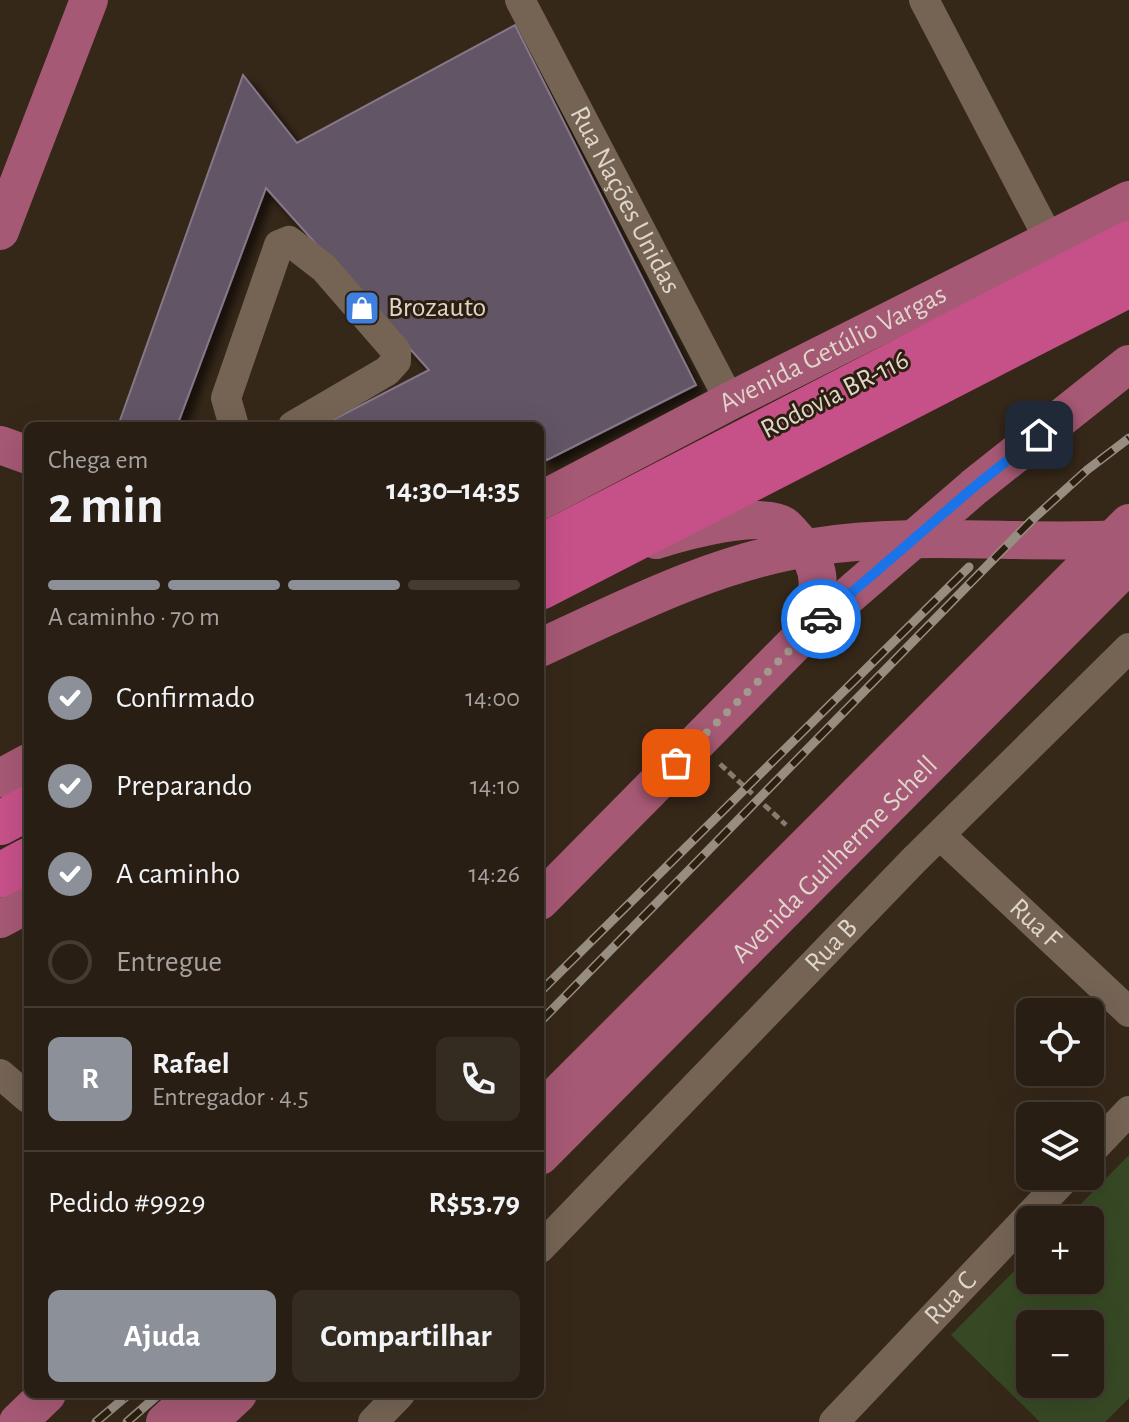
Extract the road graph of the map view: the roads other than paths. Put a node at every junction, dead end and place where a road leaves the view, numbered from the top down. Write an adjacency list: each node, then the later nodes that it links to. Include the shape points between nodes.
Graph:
1 (89, 0): 5 (main road)
2 (520, 0): 10 (street, Rua Nações Unidas)
3 (924, 0): 6 (street)
4 (1129, 200): 6 (main road, Avenida Getúlio Vargas)
5 (0, 231)
6 (1050, 241): 10 (main road, Avenida Getúlio Vargas)
7 (1129, 243): 18 (highway, Rodovia BR-116)
8 (1129, 285): 19 (highway, Rodovia BR-116)
9 (1129, 364): 22 (main road, via 974,487)
10 (730, 401): 15 (main road, Avenida Getúlio Vargas)
11 (233, 422): 12 (street, via 226,398 279,245 289,241 324,268 396,351 396,361 387,371)
12 (300, 422)
13 (0, 445): 14 (main road)
14 (24, 454)
15 (544, 499)
16 (1129, 523): 32 (main road, Avenida Guilherme Schell)
17 (1129, 539): 23 (main road, via 879,540 813,547 715,572)
18 (544, 545)
19 (593, 560): 21 (highway, Rodovia BR-116); 22 (main road, via 688,530 762,519 783,524 814,558 816,569 817,600)
20 (1129, 564): 32 (main road, Avenida Guilherme Schell)
21 (544, 586)
22 (802, 636): 33 (main road)
23 (544, 646)
24 (1129, 648): 29 (street, Rua B)
25 (24, 765): 26 (main road)
26 (0, 778)
27 (24, 810): 28 (highway)
28 (0, 823)
29 (940, 835): 36 (street, Rua F); 44 (street, Rua B)
30 (24, 862): 31 (highway)
31 (0, 875)
32 (799, 876): 39 (main road, Avenida Guilherme Schell); 42 (main road, Avenida Guilherme Schell)
33 (544, 897)
34 (24, 906): 35 (main road)
35 (0, 919)
36 (1129, 1012)
37 (0, 1074): 38 (street)
38 (24, 1095)
39 (544, 1108)
40 (1129, 1111): 41 (street)
41 (1104, 1137)
42 (544, 1152)
43 (1054, 1190): 53 (street, Rua C)
44 (544, 1244)
45 (43, 1398): 49 (main road)
46 (192, 1398): 50 (main road)
47 (234, 1398): 51 (main road)
48 (396, 1398): 52 (street)
49 (18, 1422)
50 (165, 1422)
51 (208, 1422)
52 (373, 1422)
53 (834, 1422)

